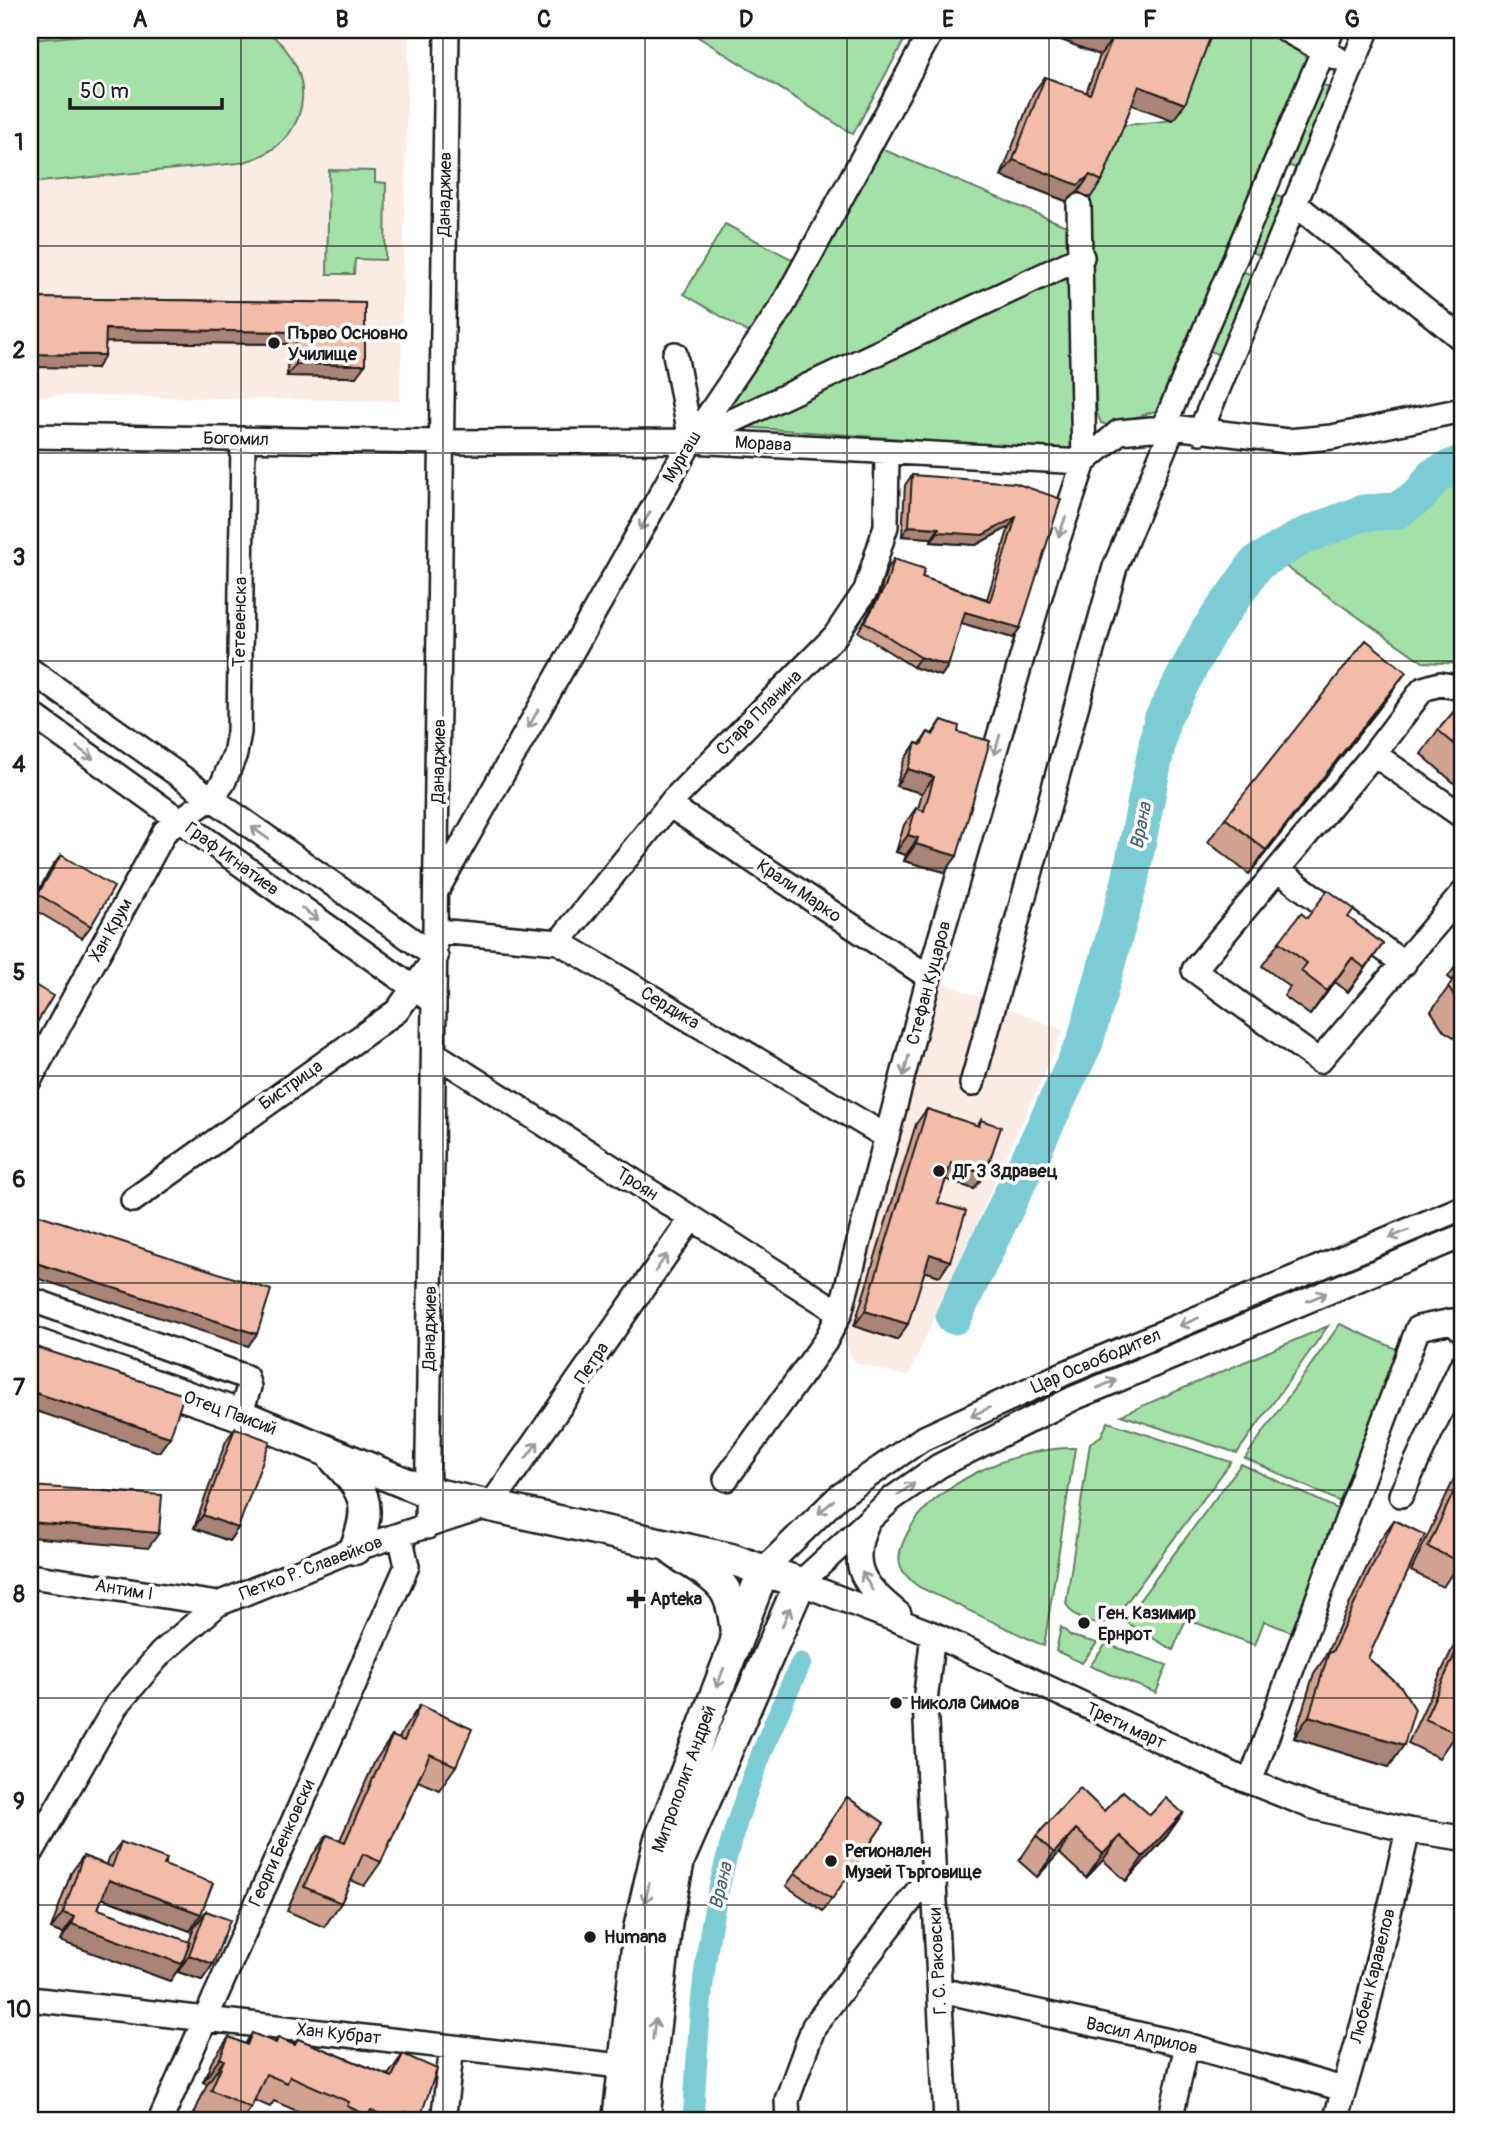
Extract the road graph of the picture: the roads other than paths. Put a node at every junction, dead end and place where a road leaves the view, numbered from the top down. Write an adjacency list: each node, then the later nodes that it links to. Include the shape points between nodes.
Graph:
1 (447, 30): 24 (street, Данаджиев)
2 (932, 30): 23 (street, Мургаш, via 783,305)
3 (1286, 30): 6 (street)
4 (1332, 30): 6 (street)
5 (1367, 30): 7 (street)
6 (1322, 52): 7 (street); 8 (street)
7 (1353, 64): 9 (street)
8 (1270, 176): 9 (street); 11 (street)
9 (1297, 196): 13 (street); 14 (street)
10 (1079, 206): 12 (street)
11 (1237, 255): 13 (street); 16 (street)
12 (1082, 257): 23 (street); 26 (street)
13 (1267, 267): 17 (street)
14 (1462, 339)
15 (675, 354): 23 (street)
16 (1184, 380): 17 (street); 19 (street)
17 (1217, 388): 20 (street)
18 (1462, 410): 20 (street, via 1332,437 1288,441)
19 (1168, 427): 20 (street); 26 (street, via 1119,432); 47 (street, via 1115,567)
20 (1200, 432)
21 (30, 436): 22 (street, Богомил)
22 (243, 439): 24 (street, Богомил); 31 (street, Тетевенска, via 239,732 223,783)
23 (691, 441): 24 (street, Морава); 25 (street, Морава); 36 (street, Мургаш, one-way to 36)
24 (442, 442): 36 (street, Данаджиев)
25 (887, 452): 26 (street, Морава); 32 (street, Стара Планина, via 887,526 866,590 835,636)
26 (1084, 462): 42 (street, Стефан Куцаров, one-way to 42, via 1046,575)
27 (30, 670): 31 (street, Граф Игнатиев)
28 (1462, 688): 30 (street, via 1440,684 1423,689)
29 (30, 713): 34 (street, Граф Игнатиев, one-way to 34)
30 (1374, 754): 33 (street); 35 (street)
31 (211, 799): 34 (street, Хан Крум); 40 (street, Граф Игнатиев, one-way to 31)
32 (669, 805): 39 (street, Стара Планина); 42 (street, Крали Марко)
33 (1462, 816)
34 (181, 822): 43 (street, Граф Игнатиев, one-way to 43); 46 (street, Хан Крум, via 165,831)
35 (1279, 871): 41 (street); 41 (street, via 1194,970 1320,1062)
36 (437, 889): 38 (street, Данаджиев)
37 (1462, 894): 41 (street)
38 (437, 931): 39 (street, Сердика); 40 (street, Данаджиев)
39 (559, 942): 48 (street, Сердика)
40 (436, 957): 43 (street, Бистрица); 44 (street, Данаджиев)
41 (1404, 964)
42 (929, 977): 48 (street, Стефан Куцаров, one-way to 48)
43 (414, 989): 44 (street, Граф Игнатиев); 49 (street, Бистрица, via 397,1011)
44 (435, 1004): 45 (street, Данаджиев)
45 (435, 1054): 51 (street, Троян); 61 (street, Данаджиев)
46 (30, 1079)
47 (971, 1084)
48 (887, 1137): 54 (street, Стефан Куцаров)
49 (132, 1200)
50 (1462, 1208): 69 (street, Цар Освободител, one-way to 69, via 1063,1374 922,1439 838,1497)
51 (691, 1219): 54 (street, Троян); 63 (street, Петра, one-way to 51)
52 (1462, 1236): 64 (street, Цар Освободител, one-way to 52, via 939,1466 1074,1398)
53 (30, 1299): 58 (street, via 246,1377 249,1387)
54 (840, 1313): 60 (street, Стефан Куцаров, via 825,1342)
55 (1462, 1330): 75 (street, via 1452,1321 1418,1328)
56 (30, 1342): 58 (main road, Отец Паисий)
57 (1462, 1365): 62 (street)
58 (240, 1415): 59 (main road, Отец Паисий)
59 (327, 1451): 61 (main road, Отец Паисий); 68 (main road, via 357,1483 365,1503 366,1522)
60 (726, 1479)
61 (427, 1492): 63 (main road); 65 (street)
62 (1401, 1495)
63 (491, 1505): 65 (street, Петко Р. Славейков); 67 (main road)
64 (868, 1521): 71 (street, Цар Освободител); 73 (street, one-way to 64, via 874,1593 864,1579 857,1553)
65 (427, 1527): 66 (street, Петко Р. Славейков)
66 (400, 1535): 68 (street, Петко Р. Славейков); 82 (street, Георги Бенковски, via 407,1566)
67 (663, 1543): 69 (main road); 74 (main road, via 730,1595)
68 (355, 1549): 72 (street, Петко Р. Славейков)
69 (764, 1569): 71 (main road); 74 (main road, Митрополит Андрей)
70 (30, 1576): 72 (street, Антим I)
71 (800, 1583): 73 (street, Трети март); 85 (main road, Митрополит Андрей, one-way to 71, via 679,1860)
72 (218, 1604): 78 (street, Петко Р. Славейков, via 161,1653 116,1706)
73 (923, 1629): 75 (street, Трети март); 79 (street, Г. С. Раковски)
74 (737, 1637): 85 (main road, Митрополит Андрей, one-way to 85, via 659,1842 639,1929)
75 (1250, 1782): 76 (street, Трети март, via 1313,1807)
76 (1408, 1830): 77 (street, Трети март); 86 (street, Любен Каравелов, via 1365,2017)
77 (1462, 1838)
78 (30, 1855)
79 (933, 1871): 80 (street, Г. С. Раковски); 91 (street, via 814,2026 787,2100)
80 (940, 1990): 83 (street, Васил Априлов); 92 (street, Г. С. Раковски)
81 (30, 1999): 82 (street, Хан Кубрат)
82 (203, 2019): 84 (street, Хан Кубрат); 87 (street, Георги Бенковски)
83 (1186, 2045): 86 (street, Васил Априлов); 93 (street)
84 (452, 2047): 85 (street, Хан Кубрат); 88 (street)
85 (636, 2068): 89 (main road, Митрополит Андрей); 90 (main road, Митрополит Андрей)
86 (1343, 2089): 94 (street, Любен Каравелов)
87 (160, 2121)
88 (443, 2121)
89 (618, 2121)
90 (644, 2121)
91 (788, 2121)
92 (946, 2121)
93 (1170, 2121)
94 (1335, 2121)

